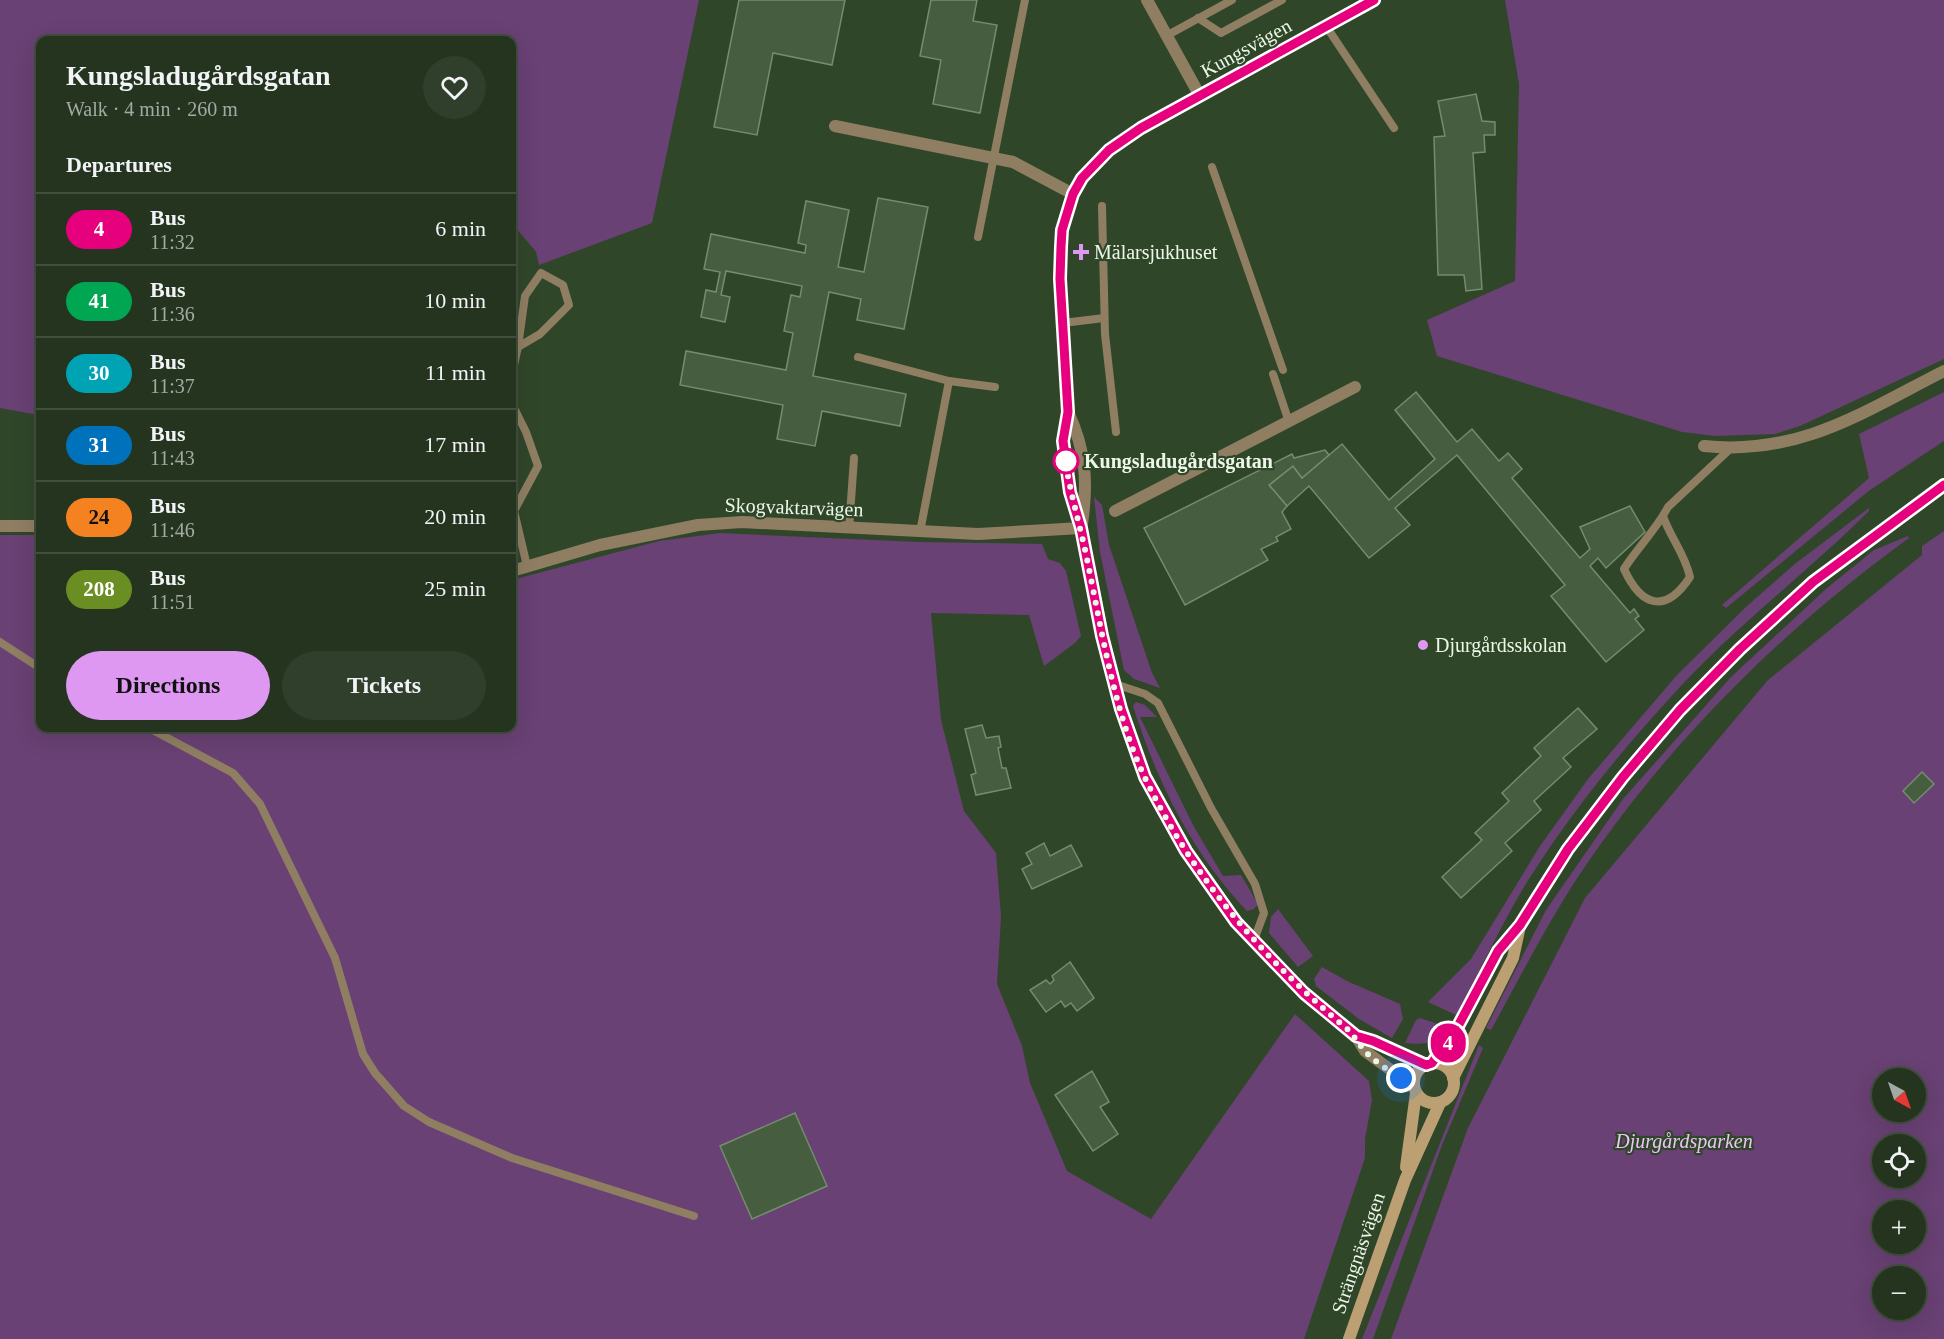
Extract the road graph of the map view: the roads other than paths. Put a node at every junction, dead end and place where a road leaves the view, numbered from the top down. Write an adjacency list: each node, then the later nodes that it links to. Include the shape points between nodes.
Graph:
1 (1025, 0): 12 (lane)
2 (1147, 0): 8 (street)
3 (1232, 0): 6 (lane)
4 (1282, 0): 6 (lane, via 1221,33)
5 (1374, 0): 7 (street, Kungsvägen)
6 (1197, 18): 8 (lane)
7 (1326, 26): 9 (street, Kungsvägen); 11 (lane)
8 (1166, 36): 9 (street)
9 (1200, 96): 14 (street, via 1109,150 1082,178)
10 (835, 126): 12 (street)
11 (1394, 128)
12 (995, 158): 14 (street, via 1013,162); 16 (lane)
13 (1212, 167): 22 (lane)
14 (1073, 194): 18 (street, via 1062,230)
15 (1102, 206): 17 (lane)
16 (978, 237)
17 (1104, 318): 18 (lane); 31 (lane)
18 (1063, 323): 29 (street)
19 (518, 347): 19 (lane, via 540,334 569,305 562,285 541,273 525,296); 20 (lane)
20 (516, 356)
21 (858, 357): 25 (lane)
22 (1283, 370)
23 (1944, 370): 33 (street, via 1830,429 1791,442)
24 (1273, 374): 30 (lane)
25 (949, 381): 26 (lane); 44 (lane)
26 (995, 387)
27 (1355, 387): 30 (street)
28 (516, 412): 36 (lane, via 538,466)
29 (1068, 412): 42 (street, via 1063,441 1070,492); 42 (street, via 1080,436 1087,490)
30 (1289, 422): 37 (street)
31 (1116, 432)
32 (1704, 446): 33 (street)
33 (1731, 448): 38 (lane, via 1686,488)
34 (854, 458): 43 (lane)
35 (1944, 484): 51 (main road, via 1813,582 1680,710 1568,849)
36 (516, 507)
37 (1115, 511)
38 (1664, 516): 38 (lane, via 1624,569 1632,587 1645,600 1656,601 1676,593 1690,577)
39 (516, 519): 45 (lane)
40 (0, 526): 41 (street)
41 (36, 526)
42 (1081, 528): 44 (street, Skogvaktarvägen, via 978,534); 49 (street)
43 (849, 529): 44 (street, Skogvaktarvägen); 45 (street, Skogvaktarvägen, via 742,522 698,525 600,544)
44 (920, 532)
45 (527, 566): 46 (street, Skogvaktarvägen)
46 (516, 570)
47 (0, 642): 48 (lane)
48 (36, 665)
49 (1115, 684): 52 (street, via 1145,777 1186,851 1236,922); 52 (lane, via 1158,703 1211,808 1256,884 1264,913)
50 (156, 732): 59 (lane, via 233,773 260,804 335,958 363,1054 404,1106 429,1122 512,1158)
51 (1520, 925): 54 (main road, via 1498,951 1457,1028); 55 (main road, via 1513,958)
52 (1254, 940): 53 (street, via 1304,993)
53 (1356, 1036): 54 (street); 56 (street, via 1365,1051)
54 (1429, 1064): 55 (main road, via 1445,1067); 56 (main road, via 1416,1074)
55 (1453, 1078): 57 (main road, via 1451,1093)
56 (1415, 1090): 57 (main road, via 1426,1102); 58 (main road, Strängnäsvägen)
57 (1440, 1102): 58 (main road, Strängnäsvägen)
58 (1404, 1180): 60 (main road, Strängnäsvägen)
59 (694, 1216)
60 (1349, 1339)

